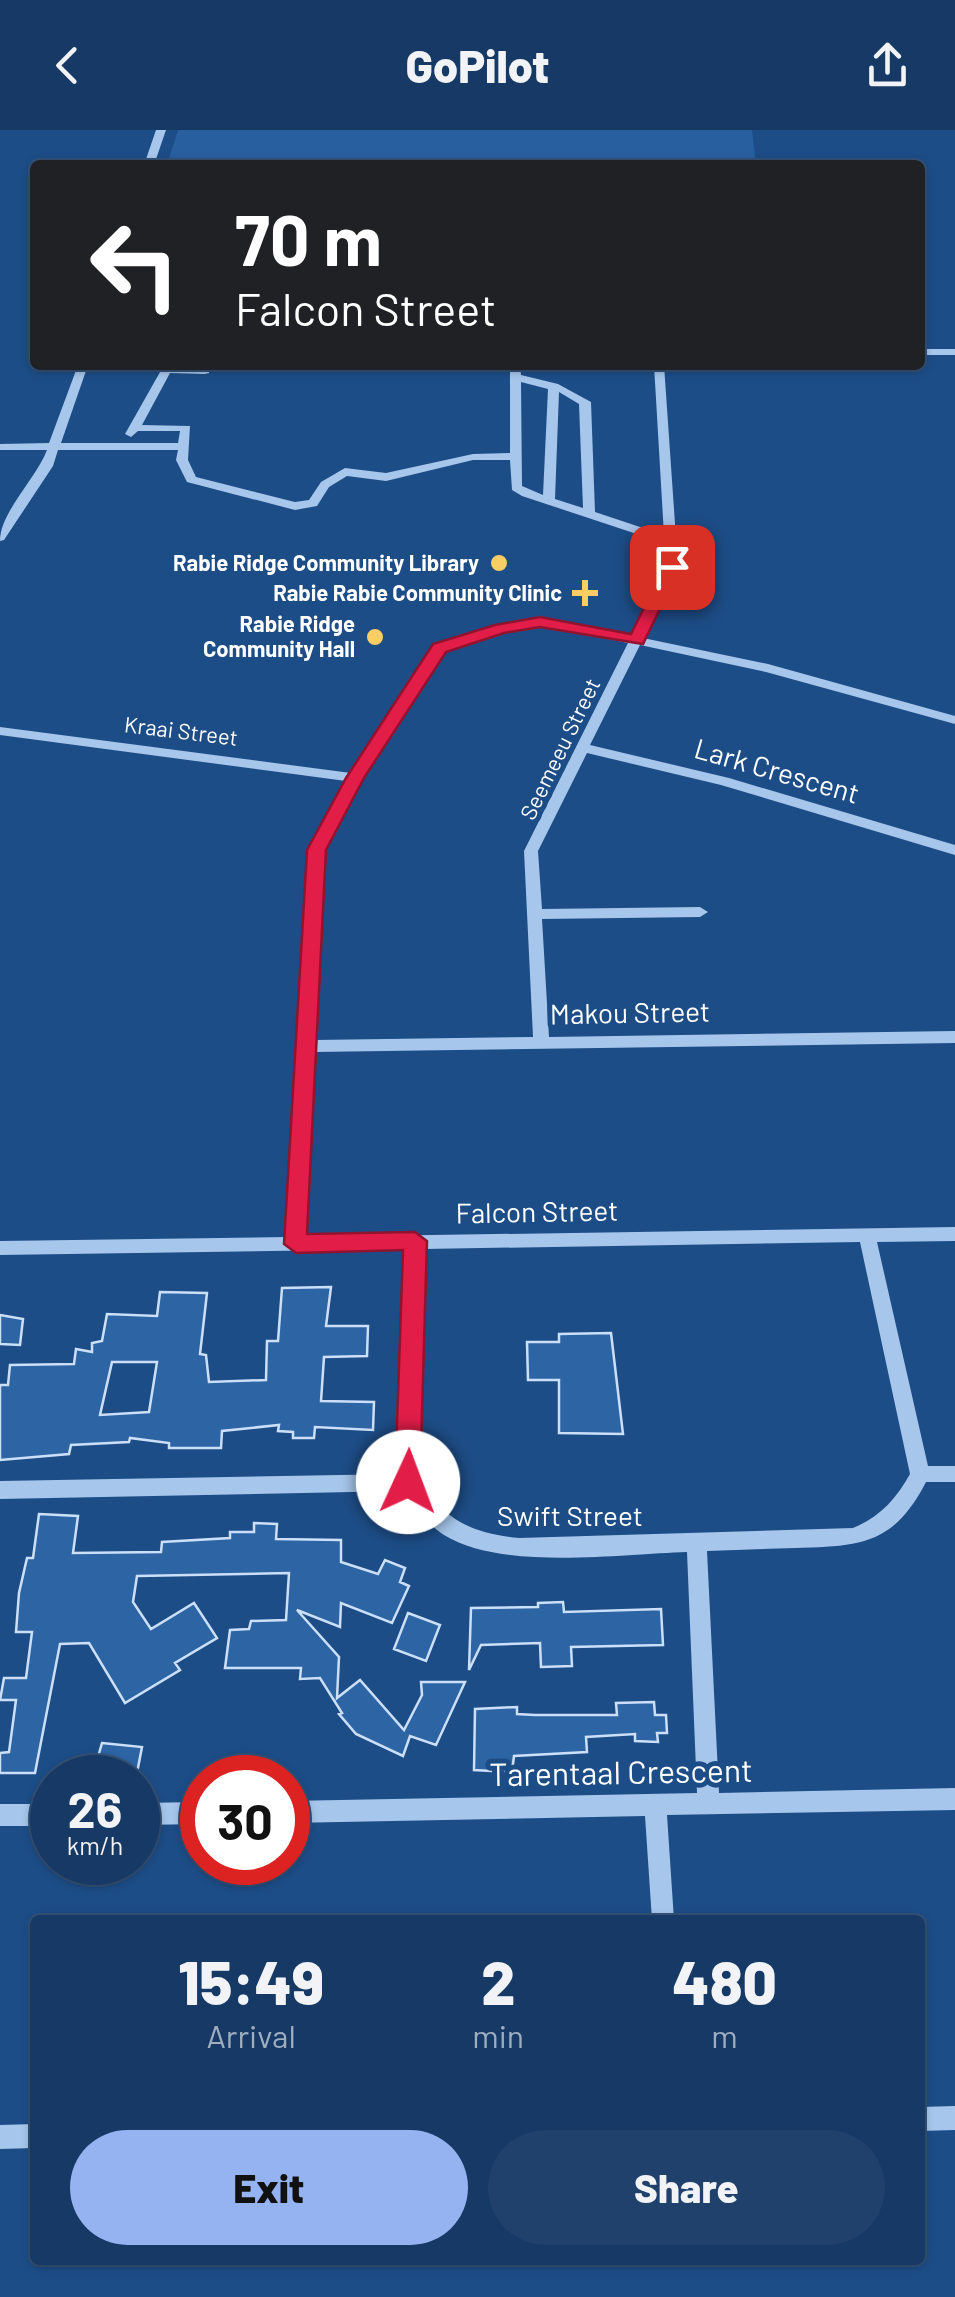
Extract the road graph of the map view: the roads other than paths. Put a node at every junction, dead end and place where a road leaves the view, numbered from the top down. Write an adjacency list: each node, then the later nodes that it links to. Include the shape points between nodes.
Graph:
1 (161, 130): 2 (street)
2 (152, 160)
3 (925, 352): 4 (street)
4 (955, 352)
5 (81, 370): 15 (street)
6 (166, 370): 12 (street)
7 (196, 370): 9 (street)
8 (659, 370): 21 (street, Seemeeu Street)
9 (205, 371)
10 (515, 371): 11 (street); 17 (street)
11 (554, 386): 18 (street); 19 (street, via 587,407)
12 (136, 428): 13 (street, via 186,428); 16 (street)
13 (184, 446): 16 (street); 17 (street, via 183,469 191,479 295,506 313,504 344,472 386,477 478,456)
14 (0, 447): 15 (street)
15 (55, 447): 16 (street); 20 (street)
16 (120, 447)
17 (515, 456): 18 (street, via 516,487)
18 (549, 502): 19 (street)
19 (590, 514): 21 (street)
20 (2, 530)
21 (672, 542): 22 (street, Seemeeu Street, via 672,567)
22 (636, 640): 23 (street); 25 (street, Seemeeu Street); 26 (street, via 540,622 449,643 430,657)
23 (955, 720)
24 (0, 731): 26 (street, Kraai Street)
25 (584, 748): 27 (street, Lark Crescent, via 724,780); 29 (street, Seemeeu Street, via 531,852)
26 (355, 778): 32 (street, via 317,850)
27 (955, 850)
28 (700, 912): 29 (street)
29 (534, 914): 31 (street, Seemeeu Street)
30 (955, 1037): 31 (street, Makou Street)
31 (541, 1042): 32 (street, Makou Street)
32 (305, 1046): 36 (street)
33 (955, 1234): 34 (street, Falcon Street)
34 (867, 1235): 35 (street, Falcon Street); 38 (street)
35 (415, 1241): 36 (street, Falcon Street); 40 (street)
36 (296, 1244): 37 (street, Falcon Street)
37 (0, 1248)
38 (920, 1474): 39 (street); 42 (street, Swift Street, via 898,1512 867,1533)
39 (955, 1474)
40 (408, 1482): 41 (street); 42 (street, Swift Street, via 444,1526 492,1546)
41 (0, 1490)
42 (697, 1543): 44 (street)
43 (955, 1799): 44 (street, Tarentaal Crescent)
44 (709, 1805): 45 (street, Tarentaal Crescent)
45 (655, 1806): 46 (street, Tarentaal Crescent); 49 (street)
46 (310, 1812)
47 (30, 1815): 48 (street)
48 (0, 1816)
49 (663, 1915)
50 (955, 2118): 51 (street)
51 (925, 2119)
52 (30, 2136): 53 (street)
53 (0, 2137)

